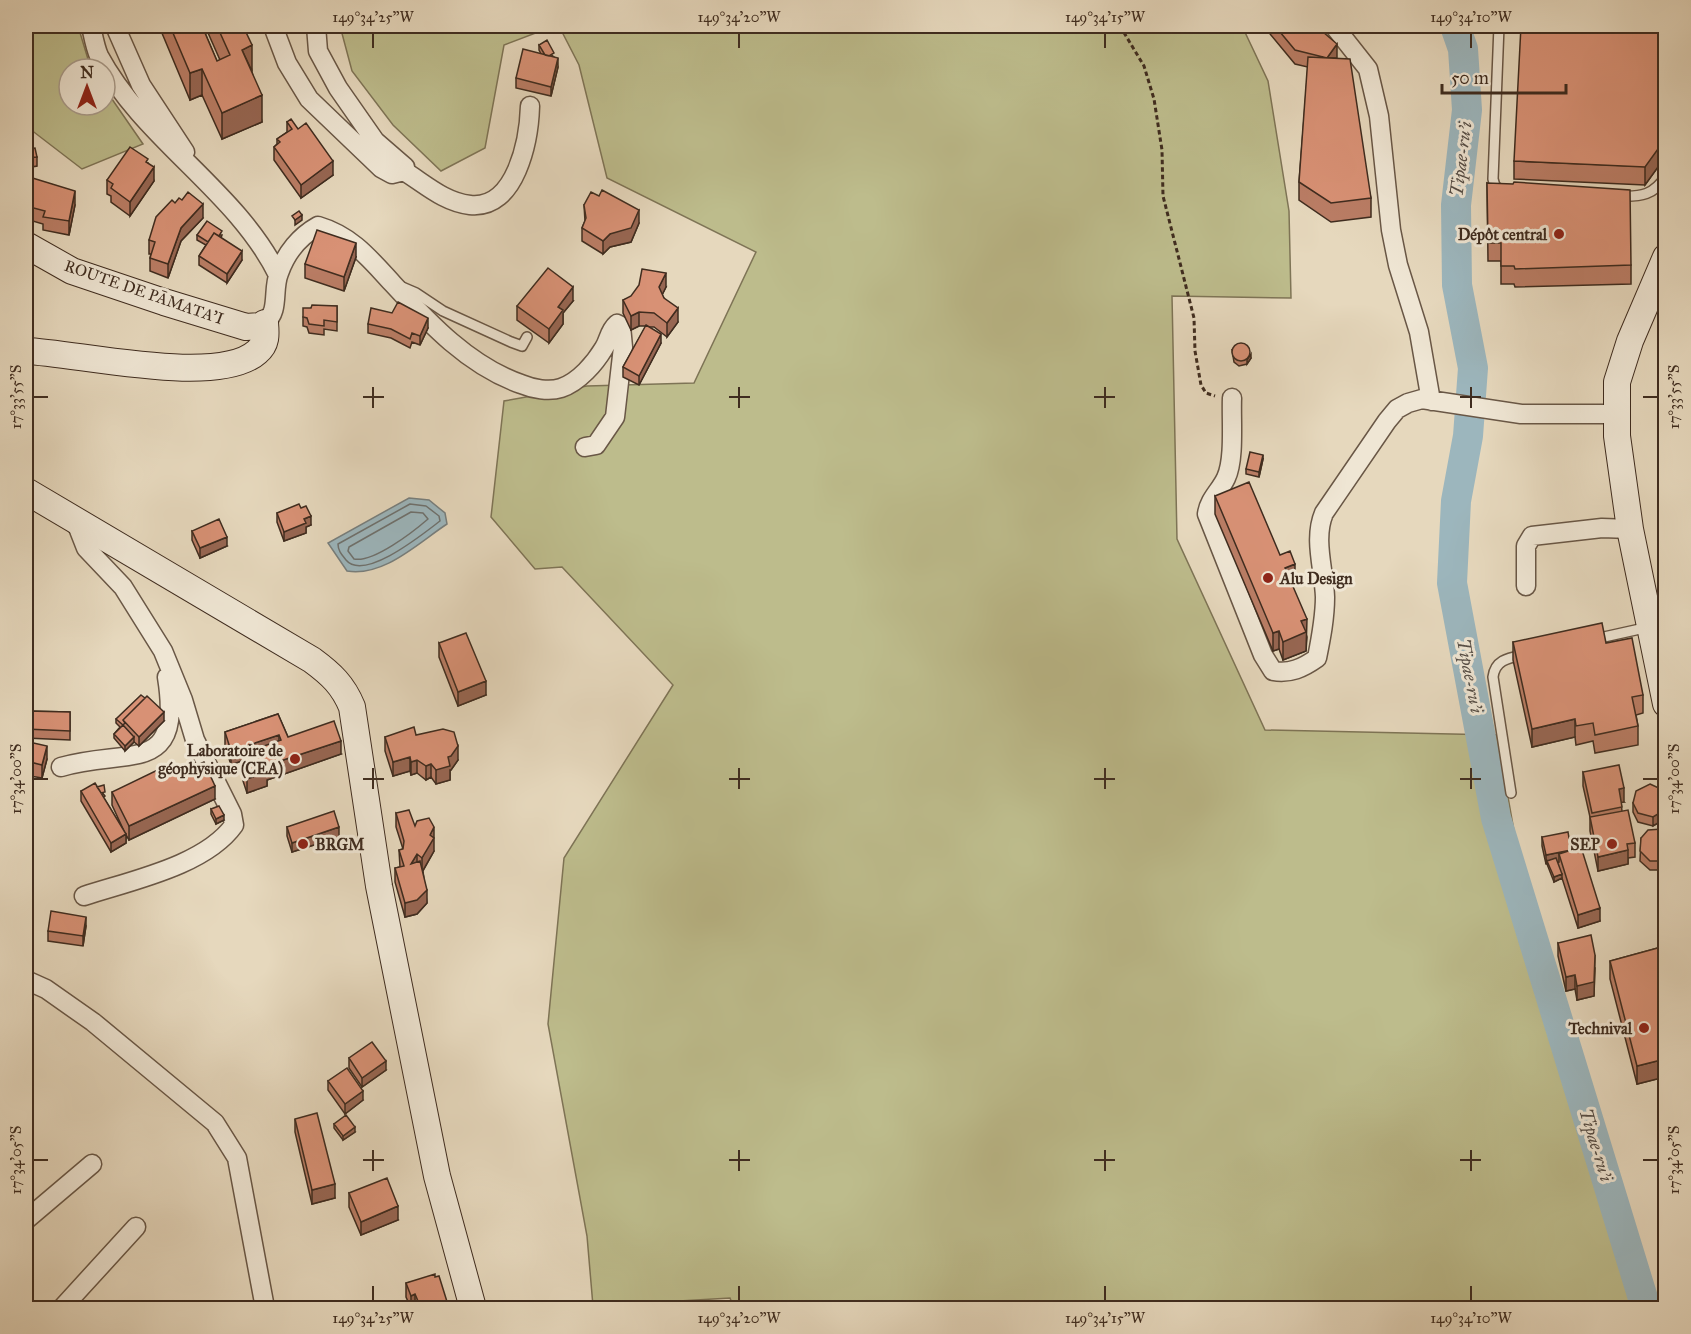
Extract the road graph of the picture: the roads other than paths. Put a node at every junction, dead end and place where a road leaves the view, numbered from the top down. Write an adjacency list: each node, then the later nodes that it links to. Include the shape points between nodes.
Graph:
1 (91, 26): 10 (street, via 98,54 121,90 154,131)
2 (115, 26): 10 (street, via 141,85)
3 (273, 26): 8 (street, via 297,83 324,116 381,168 392,174)
4 (316, 26): 8 (street, via 318,51 326,68 363,126 405,167)
5 (1334, 26): 21 (street, via 1368,69 1379,116 1398,265)
6 (1499, 26): 11 (lane, via 1493,179 1500,190)
7 (530, 106): 8 (street, via 529,136 515,172 504,194 489,203 471,205 454,201)
8 (404, 171)
9 (1665, 176): 12 (lane, via 1652,192 1639,197)
10 (200, 177): 15 (street, via 268,255)
11 (1511, 190)
12 (1604, 195)
13 (26, 245): 17 (street, ROUTE DE PĀMATA'I, via 72,271 164,302 246,327)
14 (1665, 257): 22 (street, via 1617,382)
15 (278, 274): 16 (street, via 304,234 318,226 353,243); 17 (street, via 274,309)
16 (391, 283): 18 (lane, via 511,342 522,346); 23 (street, via 456,346 505,379 529,387 562,388 580,376 605,346 612,329 617,324 621,326 623,347 615,417 596,445)
17 (265, 322): 19 (street, via 266,339 258,352 218,367 188,369)
18 (526, 337)
19 (26, 351)
20 (1232, 398): 21 (street, via 1227,477 1208,505 1207,514 1263,655 1273,671 1285,673 1317,658 1325,598 1318,527 1324,513 1397,409 1422,399)
21 (1438, 402): 22 (street, via 1558,416)
22 (1617, 414): 26 (street)
23 (585, 447)
24 (26, 490): 25 (street)
25 (75, 520): 30 (street, via 86,548 123,587); 43 (street, via 312,660 345,689 352,707 378,886 437,1176)
26 (1630, 529): 27 (street, via 1602,528 1533,536 1526,546); 28 (street)
27 (1526, 586)
28 (1651, 627): 29 (lane); 32 (street)
29 (1584, 642)
30 (163, 651): 34 (street, via 170,719 167,736 159,746 146,752); 36 (street, via 195,740 234,825 225,838 176,865)
31 (1528, 654): 35 (lane, via 1506,659 1494,668)
32 (1662, 657): 33 (street)
33 (1665, 704)
34 (61, 767)
35 (1511, 793)
36 (84, 896)
37 (26, 980): 42 (street, via 93,1022 215,1123 237,1158)
38 (92, 1164): 39 (street)
39 (26, 1221)
40 (136, 1227): 41 (street)
41 (62, 1308)
42 (265, 1308)
43 (473, 1308)

